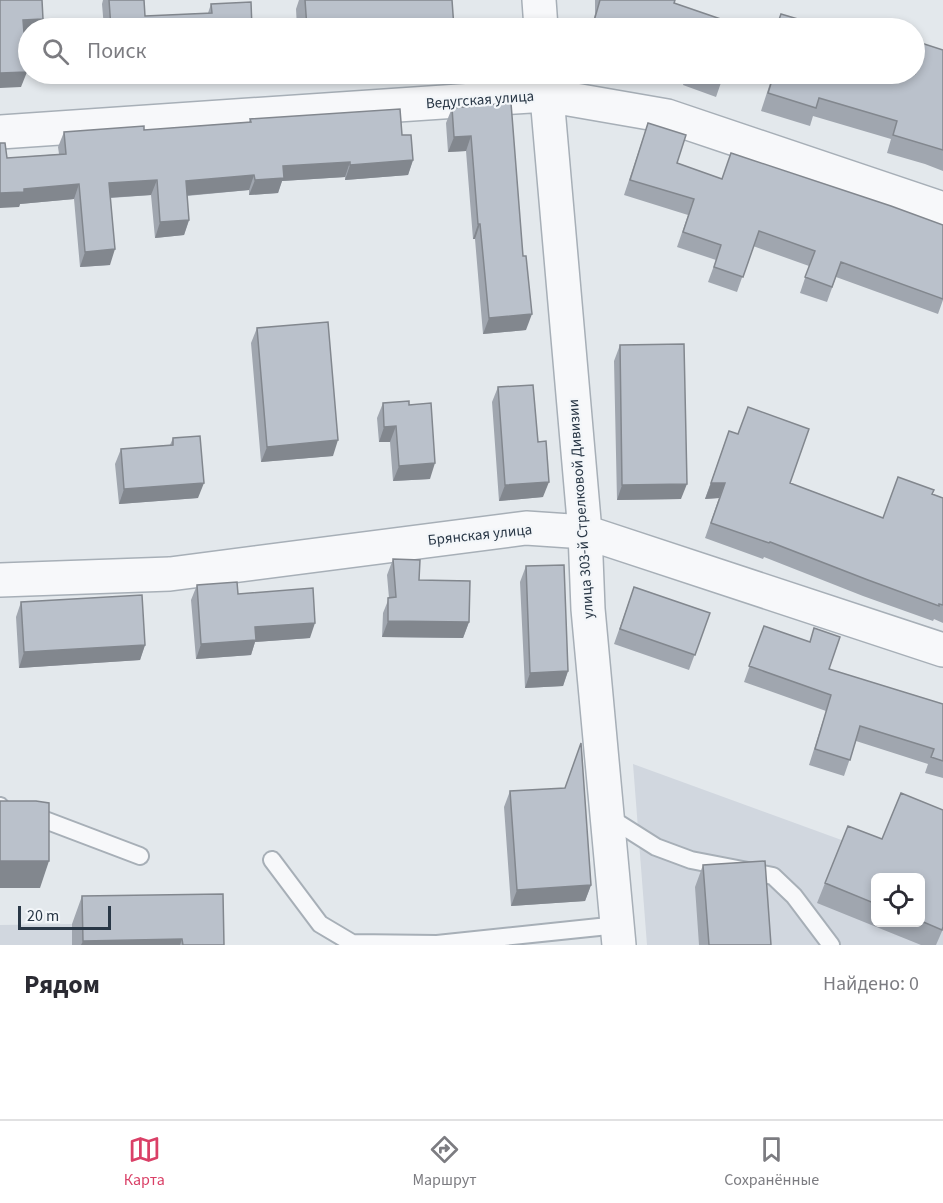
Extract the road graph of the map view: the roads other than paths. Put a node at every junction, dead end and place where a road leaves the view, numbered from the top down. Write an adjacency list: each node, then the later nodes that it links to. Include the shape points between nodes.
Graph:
1 (539, 0): 2 (street)
2 (540, 18)
3 (545, 85): 4 (street, Ведугская улица); 5 (street, Ведугская улица, via 667,116); 6 (street, улица 303-й Стрелковой Дивизии)
4 (0, 132)
5 (943, 209)
6 (585, 532): 7 (street, Брянская улица, via 526,528 170,574); 8 (street, Брянская улица); 10 (street, улица 303-й Стрелковой Дивизии)
7 (0, 580)
8 (943, 650)
9 (0, 806): 11 (lane, via 6,814 45,820)
10 (607, 816): 13 (street, улица 303-й Стрелковой Дивизии); 14 (lane, via 656,847 691,860 773,876 794,896)
11 (140, 856)
12 (272, 860): 13 (lane, via 320,924 352,944)
13 (618, 935)
14 (831, 945)

